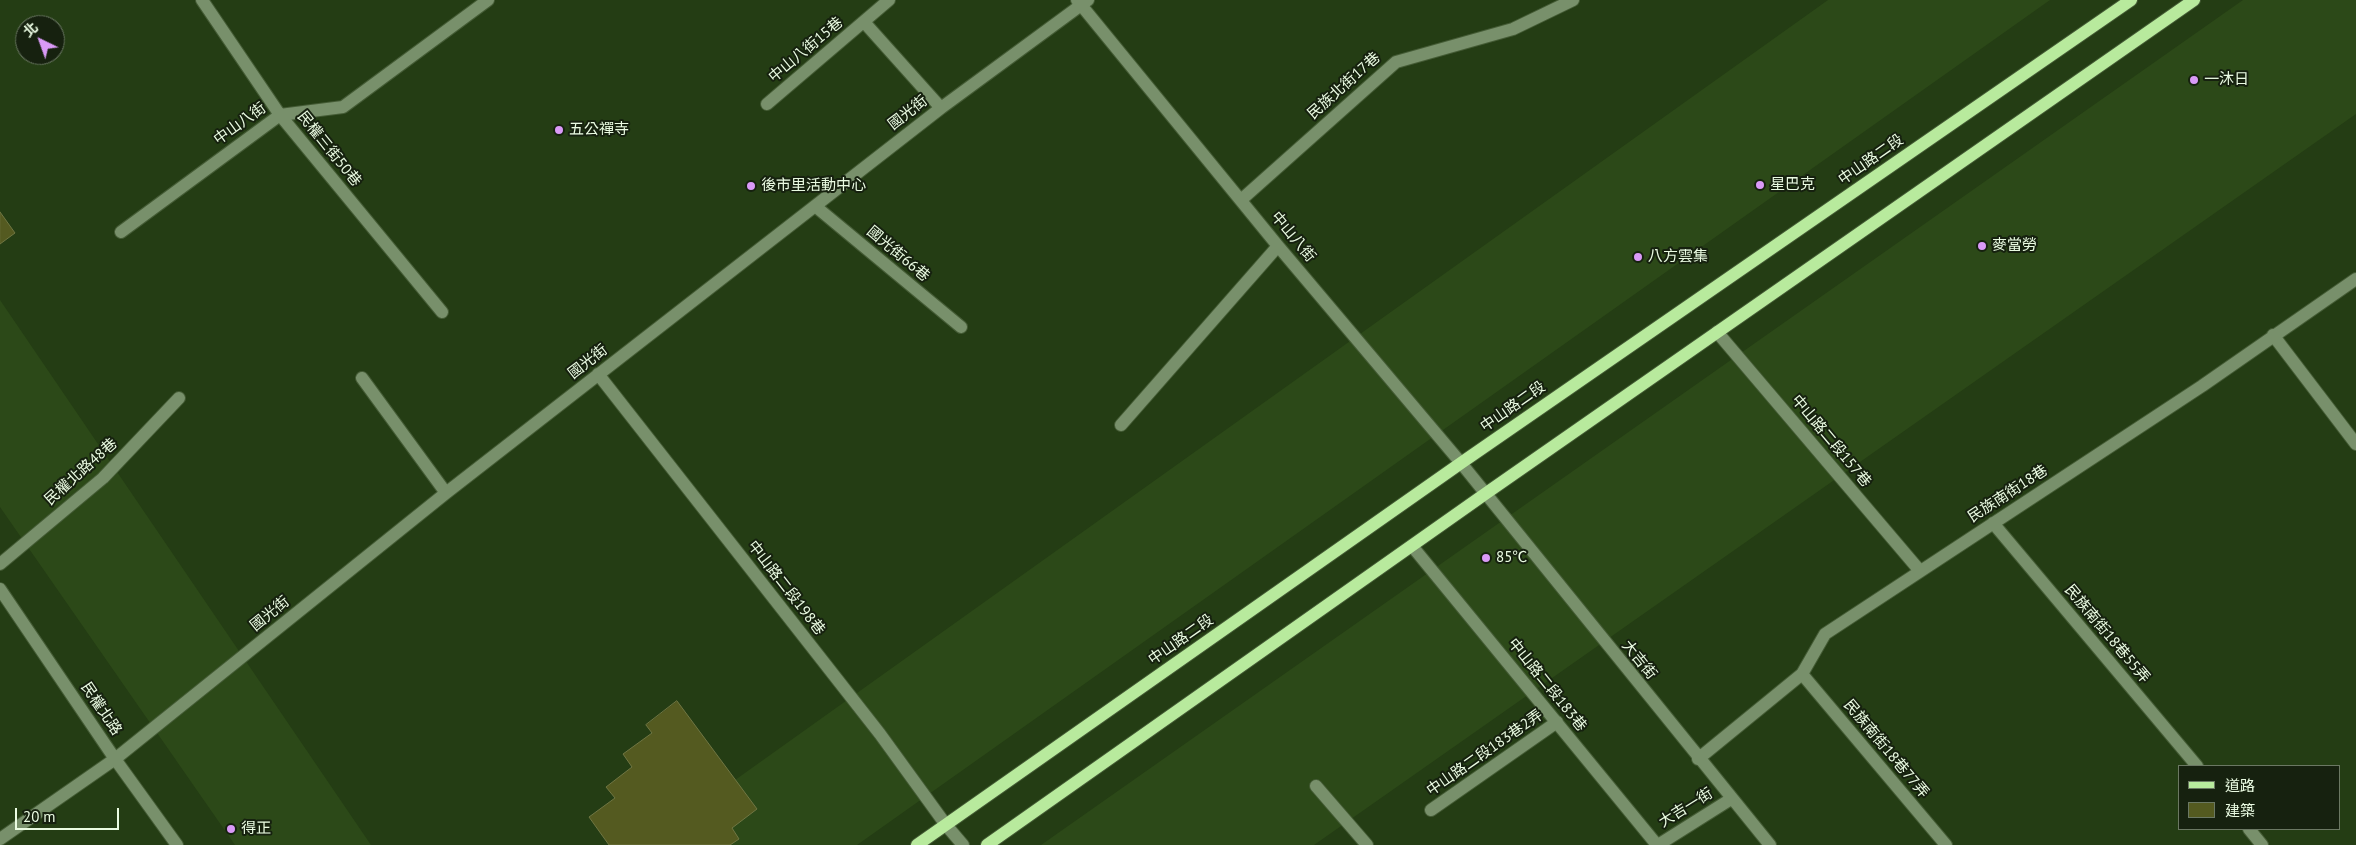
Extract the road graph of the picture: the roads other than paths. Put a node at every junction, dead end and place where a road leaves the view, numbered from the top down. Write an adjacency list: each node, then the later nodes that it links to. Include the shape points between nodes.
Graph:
1 (202, 0): 11 (street, 民權三街50巷)
2 (488, 0): 11 (street, 中山八街, via 343,107)
3 (889, 0): 8 (street, 中山八街15巷)
4 (1573, 0): 12 (street, 民族北街17巷, via 1513,29 1396,62)
5 (2130, 0): 26 (main road, 中山路二段)
6 (2194, 0): 19 (main road)
7 (1082, 2): 10 (street, 國光街); 12 (street, 中山八街)
8 (864, 22): 9 (street, 中山八街15巷); 10 (street)
9 (767, 104)
10 (941, 108): 13 (street, 國光街)
11 (280, 115): 14 (street, 中山八街); 17 (street, 民權三街50巷)
12 (1241, 200): 15 (street, 中山八街)
13 (815, 206): 18 (street, 國光街66巷); 21 (street, 國光街)
14 (121, 232)
15 (1278, 246): 24 (street); 26 (street, 中山八街)
16 (2356, 279): 20 (street, 民族南街18巷)
17 (442, 312)
18 (961, 327)
19 (1717, 332): 28 (main road); 32 (street, 中山路二段157巷)
20 (2272, 335): 25 (street); 29 (street, 民族南街18巷, via 2202,386)
21 (598, 374): 27 (street, 國光街); 42 (street, 中山路二段198巷, via 880,734)
22 (362, 378): 27 (street)
23 (179, 398): 31 (street, 民權北路48巷, via 103,478)
24 (1121, 426)
25 (2356, 444)
26 (1461, 463): 28 (street, 中山八街); 42 (main road, 中山路二段)
27 (446, 493): 36 (street, 國光街)
28 (1485, 494): 30 (main road); 37 (street, 大吉街)
29 (1993, 523): 32 (street, 民族南街18巷); 38 (street, 民族南街18巷55弄)
30 (1412, 546): 35 (street, 中山路二段183巷); 48 (main road)
31 (0, 564)
32 (1920, 571): 34 (street, 民族南街18巷, via 1826,634)
33 (0, 589): 36 (street, 民權北路)
34 (1802, 674): 37 (street, 民族南街18巷); 52 (street, 民族南街18巷77弄)
35 (1557, 722): 41 (street, 中山路二段183巷2弄); 50 (street, 中山路二段183巷)
36 (115, 759): 44 (street, 國光街); 45 (street, 民權北路)
37 (1698, 759): 40 (street, 大吉街)
38 (2196, 765)
39 (1316, 786): 49 (street)
40 (1732, 799): 50 (street, 大吉一街); 51 (street, 大吉街)
41 (1431, 810)
42 (946, 825): 46 (main road, 中山路二段); 47 (street, 中山路二段198巷)
43 (2250, 830): 53 (street)
44 (0, 839)
45 (177, 845)
46 (917, 845)
47 (963, 845)
48 (987, 845)
49 (1367, 845)
50 (1657, 845)
51 (1770, 845)
52 (1946, 845)
53 (2262, 845)

